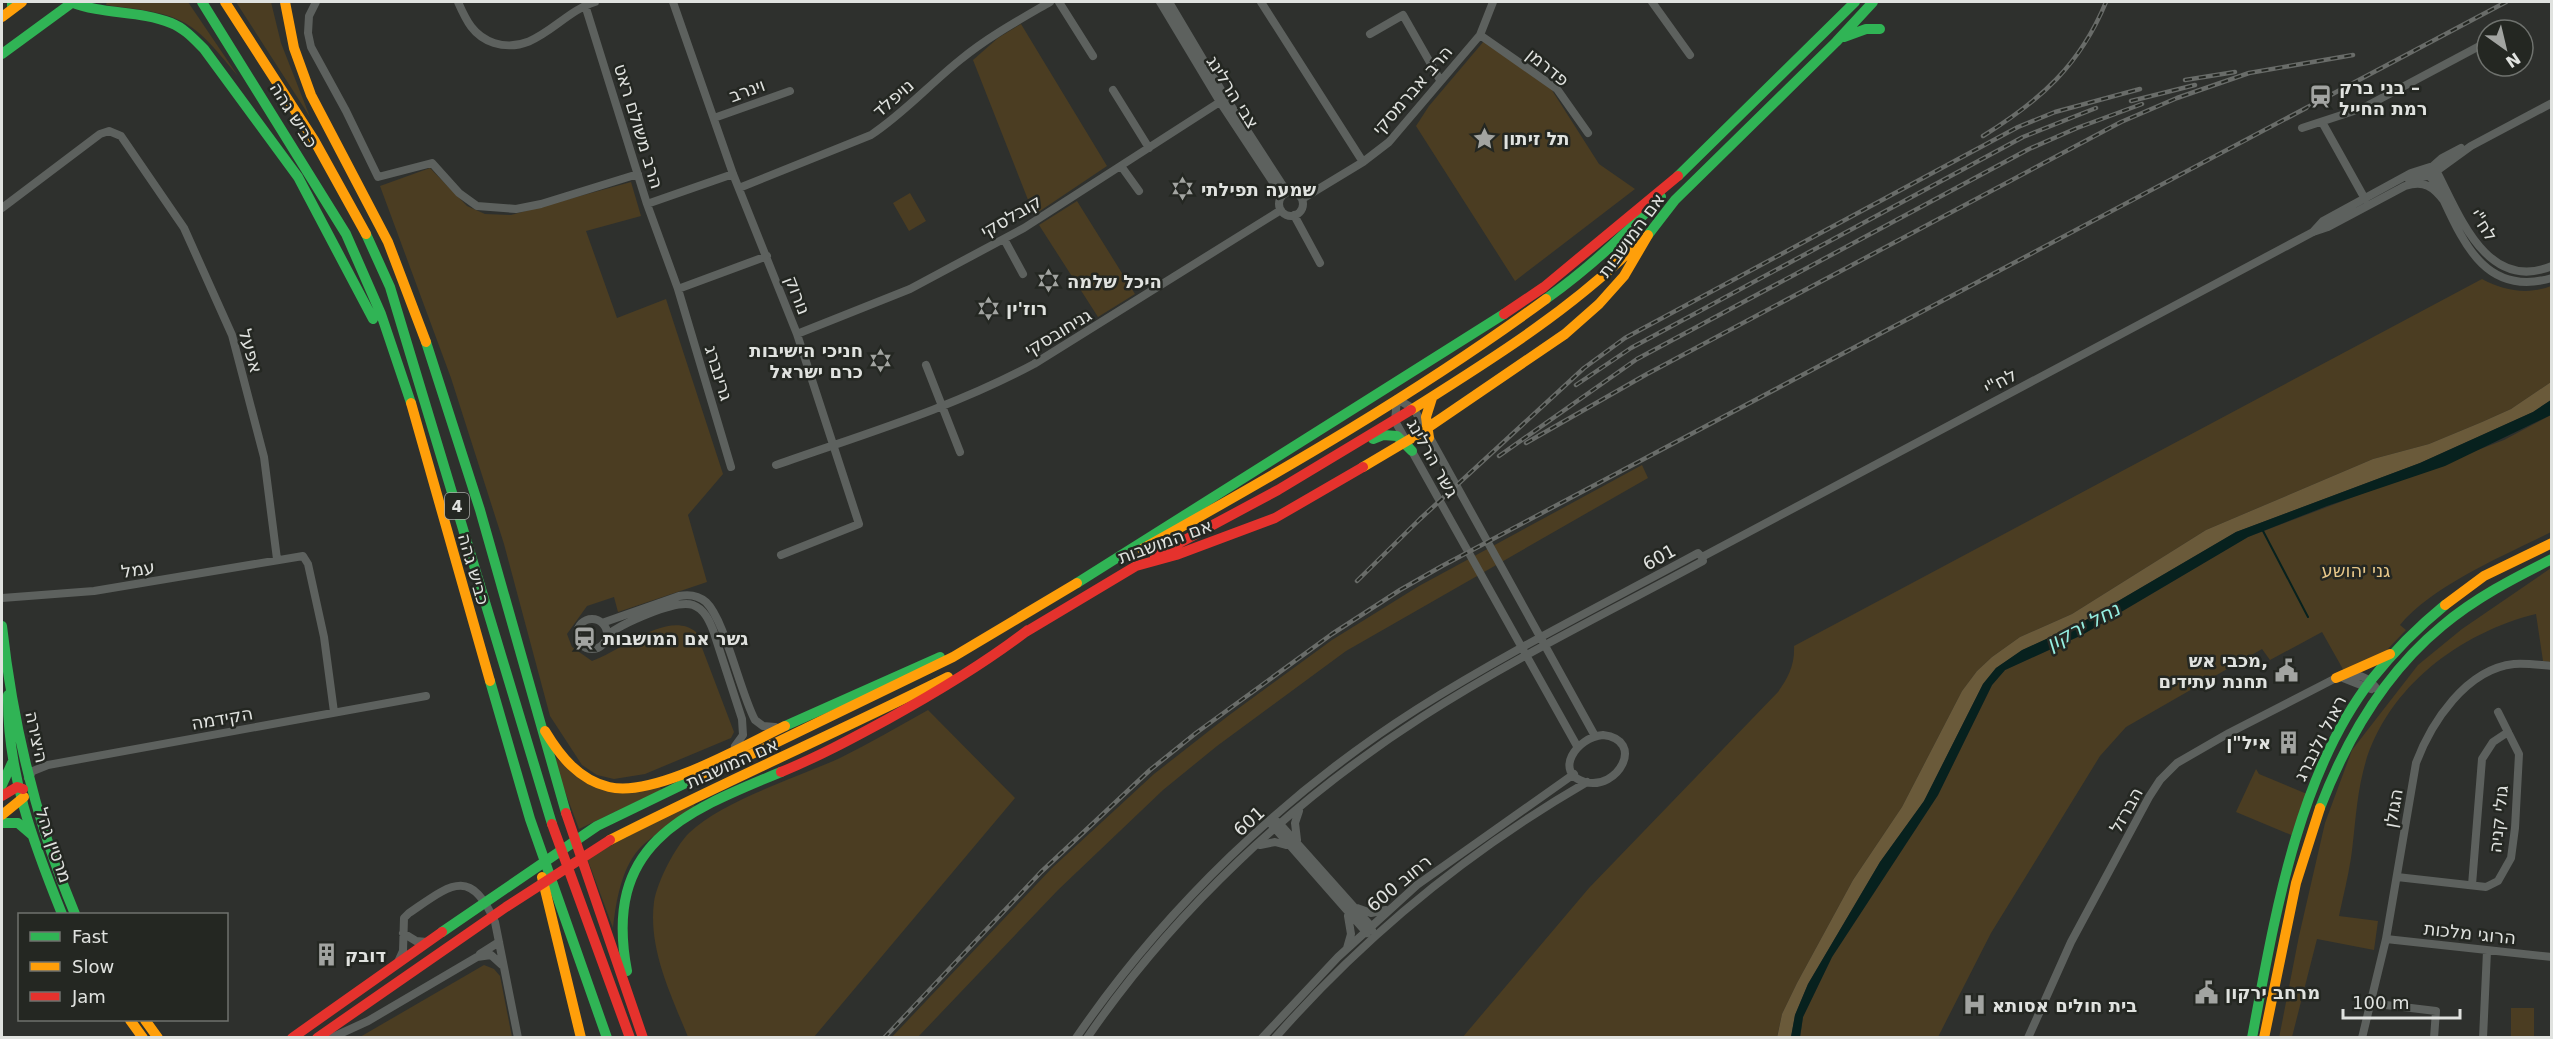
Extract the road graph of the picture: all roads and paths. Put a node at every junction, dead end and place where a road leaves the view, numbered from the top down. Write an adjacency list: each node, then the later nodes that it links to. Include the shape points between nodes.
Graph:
1 (22, 2): 19 (main road)
2 (72, 2): 28 (main road); 75 (main road, via 169,22 204,49 317,209)
3 (202, 2): 75 (main road, כביש גהה / 4, via 346,234 381,314)
4 (225, 2): 168 (main road, כביש גהה / 4, via 330,167 360,219 390,287 557,840)
5 (285, 2): 109 (main road, via 294,48 310,95 388,242 431,354 480,510)
6 (316, 2): 47 (street, via 309,16 311,47 378,177 432,164 477,206 516,209)
7 (458, 2): 20 (street, via 478,35 511,46 540,37)
8 (595, 2): 20 (street)
9 (673, 2): 36 (street, נורוק)
10 (1050, 2): 50 (street, נויפלד, via 969,53 871,135)
11 (1059, 2): 30 (street)
12 (1160, 2): 34 (street, צבי הרלינג)
13 (1169, 2): 34 (street, צבי הרלינג)
14 (1261, 2): 42 (street)
15 (1493, 2): 25 (street, הרב אברמסקי)
16 (1652, 2): 29 (street)
17 (1873, 2): 21 (main road, אם המושבות)
18 (1851, 3): 21 (street); 45 (main road, אם המושבות)
19 (12, 5): 22 (main road)
20 (585, 5): 47 (street, הרב משולם ראט)
21 (1862, 14): 26 (main road, אם המושבות)
22 (2, 17)
23 (1880, 29): 26 (main road, via 1858,30)
24 (1370, 34): 31 (street, via 1403,15)
25 (1480, 35): 31 (street, הרב אברמסקי); 39 (street, פדרמן, via 1557,89)
26 (1836, 42): 63 (main road, אם המושבות, via 1675,200)
27 (2475, 48): 37 (street, via 2363,108)
28 (2, 54)
29 (1690, 55)
30 (1093, 56)
31 (1440, 80): 42 (street, הרב אברמסקי, via 1389,142)
32 (1113, 90): 41 (street)
33 (790, 91): 36 (street, וינרב)
34 (1223, 100): 41 (street, קובלסקי); 52 (street, צבי הרלינג)
35 (2552, 103): 40 (street, לח"י)
36 (714, 118): 48 (street, נורוק)
37 (2322, 122): 38 (street); 54 (street)
38 (2301, 128)
39 (1588, 133)
40 (2472, 146): 43 (street, לח"י); 46 (street, לח"י, via 2451,152)
41 (1149, 148): 44 (street, קובלסקי)
42 (1363, 162): 55 (street, הרב אברמסקי)
43 (2446, 163): 46 (street, לח"י); 49 (street)
44 (1121, 166): 51 (street); 65 (street, קובלסקי)
45 (1683, 172): 76 (main road, via 1627,233 1578,276 1529,314); 93 (main road, אם המושבות, via 1544,287)
46 (2430, 172): 49 (street, לח"י); 53 (street, לח"י); 54 (street, לח"י, via 2411,172); 57 (street, לח"י)
47 (638, 174): 58 (street, הרב משולם ראט)
48 (733, 174): 50 (street, נורוק); 58 (street, הרב משולם ראט)
49 (2442, 182): 68 (street, לח"י, via 2473,241 2491,259 2518,270 2538,271)
50 (739, 188): 66 (street, נורוק)
51 (1138, 191)
52 (1284, 194): 55 (street, via 1297,193); 60 (street, via 1279,203)
53 (2385, 196): 56 (street, לח"י); 57 (street, לח"י, via 2421,183 2432,187)
54 (2363, 198): 56 (street); 61 (street); 64 (street, לח"י, via 2323,221)
55 (1302, 199): 62 (street, via 1301,210)
56 (2376, 202): 61 (street, לח"י)
57 (2445, 202): 70 (street, לח"י, via 2465,244 2486,268 2516,282)
58 (647, 204): 71 (street, גרינברג)
59 (2, 208): 90 (street, אפעל, via 100,134 109,131 121,136 184,228 232,335 264,457)
60 (1281, 210): 62 (street); 77 (street, גניחובסקי, via 1034,364)
61 (2361, 210): 64 (street, לח"י)
62 (1294, 215): 67 (street)
63 (1654, 226): 74 (main road, via 1623,259 1565,306); 92 (main road, אם המושבות, via 1624,276 1565,334 1417,435 1275,518)
64 (2313, 232): 89 (street, לח"י)
65 (1004, 239): 69 (street); 72 (street, קובלסקי, via 910,289)
66 (767, 256): 71 (street); 72 (street, נורוק)
67 (1320, 263)
68 (2552, 266)
69 (1023, 274)
70 (2552, 278)
71 (678, 289): 86 (street, גרינברג)
72 (797, 334): 81 (street, נורוק)
73 (926, 365): 77 (street)
74 (1434, 396): 78 (main road); 80 (main road, via 1426,410)
75 (409, 397): 126 (main road, כביש גהה / 4)
76 (1397, 399): 78 (street, גשר הרלינג); 79 (street, גשר הרלינג); 93 (main road, via 1271,477)
77 (943, 407): 81 (street, גניחובסקי); 84 (street)
78 (1414, 409): 79 (main road); 80 (street, גשר הרלינג)
79 (1395, 421): 82 (main road); 83 (street, גשר הרלינג)
80 (1429, 438): 112 (street, גשר הרלינג)
81 (833, 445): 85 (street, גניחובסקי); 88 (street, נורוק, via 859,524)
82 (1353, 447): 83 (main road, via 1390,434); 92 (main road)
83 (1412, 451): 113 (street, גשר הרלינג)
84 (960, 452)
85 (777, 465)
86 (731, 467)
87 (2552, 543): 100 (main road, ראול ולנברג, via 2463,590 2430,615)
88 (781, 555)
89 (1702, 556): 124 (street, 601, via 1703,561 1421,718); 127 (street, 601, via 1698,553 1437,697 1354,753)
90 (277, 559): 94 (street, עמל, via 94,591); 107 (street, via 303,556 308,564)
91 (2552, 559): 105 (main road, ראול ולנברג, via 2487,593 2457,614 2414,652)
92 (1136, 566): 97 (main road, אם המושבות)
93 (1101, 568): 99 (main road, אם המושבות)
94 (2, 598)
95 (602, 623): 98 (street); 98 (street, via 589,619 580,624 578,641 585,648 594,649 603,644); 110 (street, via 679,596 701,599 715,615 755,720 769,728)
96 (2, 626): 104 (main road, היצירה)
97 (1028, 630): 162 (main road, אם המושבות, via 883,711 609,840); 169 (main road, via 964,677 806,761 699,809 656,839 636,868 622,915 624,957)
98 (606, 636): 114 (street, via 670,607 688,604 699,609 713,630 744,728 741,740)
99 (974, 645): 110 (main road); 146 (main road, אם המושבות, via 850,708 597,826)
100 (2393, 652): 102 (main road); 103 (main road, ראול ולנברג)
101 (2552, 666): 135 (street, הגולן, via 2513,664 2495,669 2451,701 2436,720 2416,763)
102 (2336, 678): 103 (street); 174 (street, הברזל, via 2177,763 2160,780 2071,942)
103 (2368, 684): 105 (street); 158 (main road, ראול ולנברג, via 2333,741 2308,798 2283,883)
104 (9, 689): 115 (main road, היצירה); 117 (main road, היצירה)
105 (2380, 693): 175 (main road, ראול ולנברג, via 2330,779 2306,848 2278,957)
106 (426, 696): 107 (street, הקידמה)
107 (334, 712): 117 (street, הקידמה, via 48,765 33,771)
108 (2498, 712): 111 (street, גולי קניה)
109 (537, 716): 114 (main road, via 577,771 611,788 659,781); 169 (main road, via 577,850)
110 (785, 726): 114 (main road)
111 (2508, 732): 136 (street, גולי קניה, via 2493,742 2482,759); 136 (street, גולי קניה, via 2520,754 2511,858 2498,881 2486,887)
112 (1595, 736): 113 (street); 118 (street, via 1616,738 1625,756 1614,775 1603,781)
113 (1577, 746): 116 (street, via 1570,759)
114 (727, 752)
115 (12, 760): 119 (main road); 120 (main road, היצירה)
116 (1574, 774): 118 (street); 138 (street, רחוב 600)
117 (28, 778): 121 (main road, היצירה)
118 (1587, 782): 144 (street, רחוב 600, via 1450,872)
119 (2, 785)
120 (17, 787): 121 (main road); 122 (main road); 123 (main road, מרטין גהל)
121 (32, 792): 123 (main road); 141 (main road, מרטין גהל)
122 (2, 796)
123 (21, 800): 125 (main road); 131 (main road, מרטין גהל)
124 (1301, 807): 129 (street, 601); 132 (street, via 1295,824)
125 (2, 815)
126 (530, 819): 166 (main road); 167 (main road, כביש גהה / 4)
127 (1271, 821): 129 (street); 130 (street); 170 (street, 601, via 1165,925)
128 (2, 823): 131 (main road, via 18,823)
129 (1282, 824): 130 (street, 601); 132 (street)
130 (1274, 830): 133 (street, 601); 134 (street)
131 (33, 837): 140 (main road, מרטין גהל)
132 (1297, 842): 137 (street)
133 (1256, 847): 134 (street, via 1275,842); 171 (street, 601, via 1172,931)
134 (1289, 847): 139 (street)
135 (2397, 877): 136 (street, גולי קניה); 145 (street, הגולן)
136 (2472, 885)
137 (1354, 906): 138 (street, via 1371,913); 142 (street)
138 (1390, 908): 142 (street, רחוב 600)
139 (1346, 912): 142 (street); 148 (street, via 1351,934)
140 (61, 913)
141 (74, 913)
142 (1367, 929): 144 (street); 148 (street, רחוב 600)
143 (403, 933): 146 (street, via 416,941); 147 (street, via 404,918 409,913 443,890 461,885 474,889 489,907); 152 (street, via 403,951)
144 (1374, 936): 173 (street, רחוב 600)
145 (2385, 939): 149 (street, הרוגי מלכות); 154 (street, הגולן)
146 (429, 940): 152 (main road, אם המושבות)
147 (499, 942): 150 (street); 153 (street)
148 (1347, 949): 172 (street, רחוב 600)
149 (2487, 951): 151 (street, הרוגי מלכות); 178 (street)
150 (477, 957): 153 (street, via 491,955); 157 (street)
151 (2552, 957)
152 (397, 963): 161 (main road, אם המושבות)
153 (504, 968): 165 (street)
154 (2369, 1003): 176 (street, הגולן); 177 (street, via 2436,1011)
155 (131, 1021): 159 (main road)
156 (146, 1021): 160 (main road)
157 (351, 1029): 163 (street); 164 (street)
158 (2251, 1036)
159 (143, 1038)
160 (158, 1038)
161 (292, 1038)
162 (317, 1038)
163 (332, 1038)
164 (347, 1038)
165 (518, 1038)
166 (581, 1038)
167 (607, 1038)
168 (630, 1038)
169 (644, 1038)
170 (1076, 1038)
171 (1087, 1038)
172 (1262, 1038)
173 (1275, 1038)
174 (2028, 1038)
175 (2264, 1038)
176 (2362, 1038)
177 (2434, 1038)
178 (2483, 1038)

